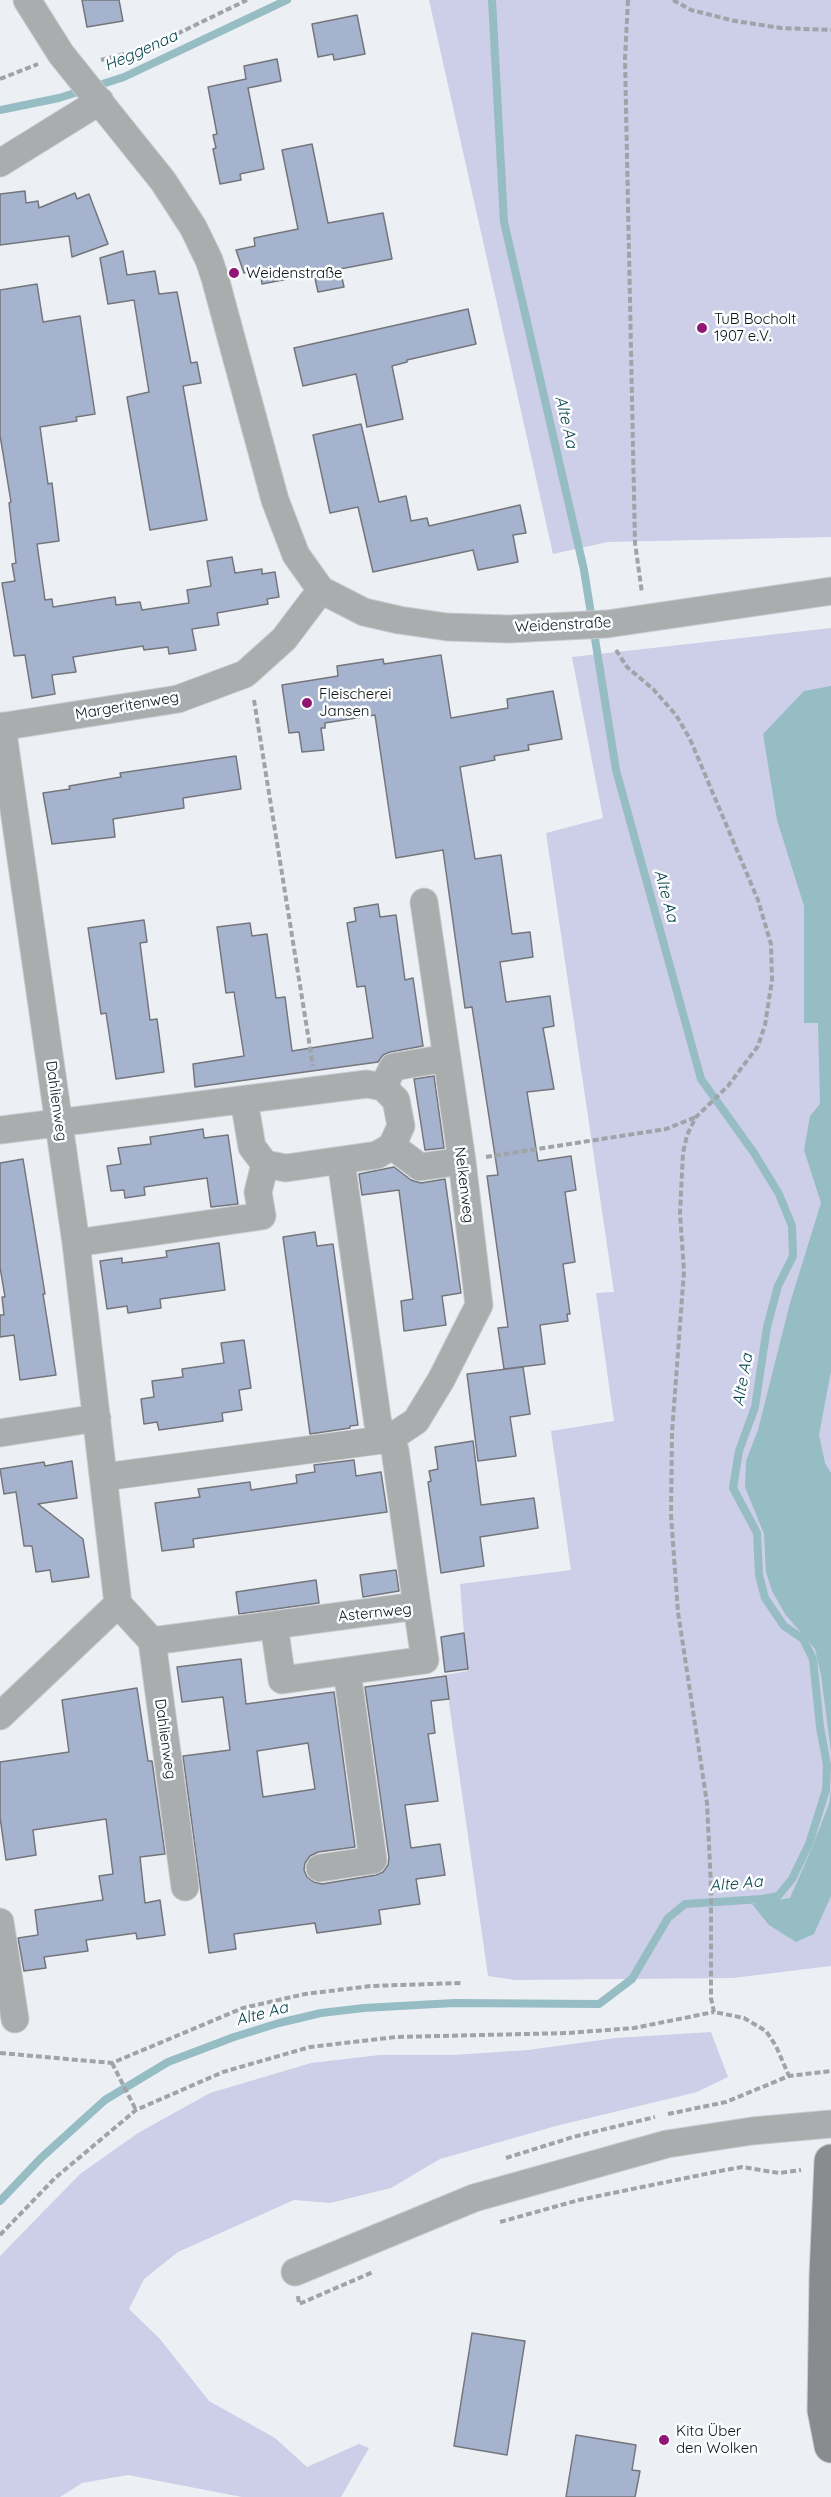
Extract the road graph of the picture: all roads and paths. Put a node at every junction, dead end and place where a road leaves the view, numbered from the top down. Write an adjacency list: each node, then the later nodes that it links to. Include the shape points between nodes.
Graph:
1 (27, 0): 6 (street, Weidenstraße)
2 (247, 0): 6 (path, via 150,47)
3 (628, 0): 12 (path, via 625,59 635,531)
4 (673, 0): 5 (path, via 691,10 735,21)
5 (831, 30)
6 (66, 61): 7 (path); 8 (street, Weidenstraße)
7 (0, 79)
8 (100, 101): 9 (street); 10 (street, Weidenstraße, via 163,181 209,260 275,500 296,555)
9 (0, 163)
10 (321, 590): 13 (street, Weidenstraße, via 364,612 447,627 571,627); 14 (street, Margeritenweg, via 284,639)
11 (831, 591): 13 (street, Weidenstraße)
12 (642, 598)
13 (609, 634): 21 (path, via 627,667 676,715 690,739 758,900 771,944 772,980 758,1046 728,1086)
14 (245, 674): 15 (street, Margeritenweg, via 178,699); 19 (path, via 261,739)
15 (1, 727): 22 (street, Dahlienweg)
16 (424, 902): 17 (street, Nelkenweg)
17 (447, 1058): 18 (street, via 393,1067); 26 (street, Nelkenweg)
18 (383, 1087): 19 (street, via 367,1084); 24 (street, via 396,1100 401,1126)
19 (317, 1090): 20 (street)
20 (244, 1100): 22 (street); 27 (street, via 252,1147)
21 (696, 1117): 26 (path, via 666,1129); 43 (path, via 687,1135 681,1172 684,1271 672,1433 671,1515 678,1612 707,1803)
22 (59, 1123): 23 (street); 28 (street, Dahlienweg)
23 (0, 1130)
24 (392, 1146): 25 (street, via 377,1155); 26 (street, via 420,1167)
25 (340, 1161): 27 (street, via 286,1168); 31 (street, via 378,1424)
26 (462, 1161): 31 (street, Nelkenweg, via 479,1305 416,1421)
27 (265, 1164): 28 (street, via 258,1192 262,1216)
28 (76, 1243): 29 (street, Dahlienweg)
29 (97, 1418): 30 (street); 32 (street, Dahlienweg)
30 (0, 1433)
31 (389, 1439): 32 (street); 34 (street, via 396,1454)
32 (104, 1477): 33 (street, Dahlienweg)
33 (118, 1604): 36 (street); 38 (street)
34 (417, 1606): 35 (street, Asternweg); 37 (street, Asternweg, via 425,1660)
35 (274, 1625): 36 (street, Asternweg); 37 (street, Asternweg, via 282,1680)
36 (152, 1641): 40 (street, Dahlienweg)
37 (347, 1671): 39 (street, via 373,1860)
38 (0, 1716)
39 (320, 1868)
40 (185, 1887)
41 (0, 1922): 44 (street)
42 (461, 1983): 46 (path, via 371,1986 305,1994 254,2006)
43 (714, 2012): 49 (path, via 744,2018 766,2031); 50 (path, via 634,2028 396,2037 310,2047 223,2072)
44 (15, 2019)
45 (0, 2053): 46 (path)
46 (112, 2063): 50 (path)
47 (831, 2071): 48 (path)
48 (822, 2072)
49 (789, 2076)
50 (136, 2110): 54 (path, via 55,2178)
51 (831, 2124): 56 (street, via 667,2144 474,2198)
52 (821, 2165): 53 (path, via 779,2173 742,2167 725,2170 579,2200); 58 (main road, via 826,2275 824,2410)
53 (492, 2224)
54 (0, 2235)
55 (374, 2271): 57 (path)
56 (295, 2272)
57 (299, 2304)
58 (831, 2446)

